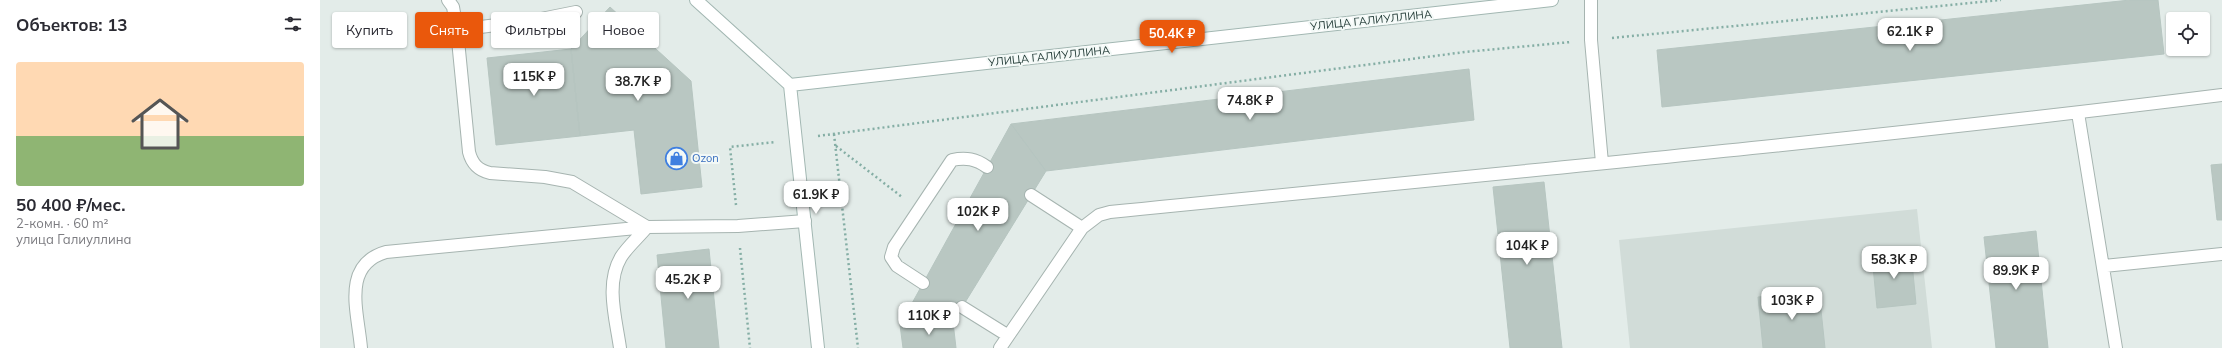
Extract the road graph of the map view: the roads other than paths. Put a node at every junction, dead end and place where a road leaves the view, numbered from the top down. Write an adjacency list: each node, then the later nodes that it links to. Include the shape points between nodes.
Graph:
1 (448, 0): 5 (street)
2 (696, 0): 7 (street)
3 (1552, 0): 7 (street, УЛИЦА ГАЛИУЛЛИНА)
4 (1591, 0): 10 (street, via 1591,40)
5 (454, 12)
6 (459, 48): 14 (street, via 469,152 476,166 490,173 545,177 572,182)
7 (790, 84): 13 (street)
8 (2222, 95): 9 (street)
9 (2078, 113): 10 (street); 17 (street)
10 (1602, 163): 15 (street, via 1110,212 1099,215)
11 (988, 167): 18 (street, via 963,157 952,160 894,247 891,257 897,266)
12 (1031, 195): 15 (street)
13 (805, 220): 14 (street, via 738,226); 23 (street)
14 (647, 227): 21 (street, via 386,252 373,256 363,264 357,276 355,290); 22 (street, via 622,256 612,280)
15 (1082, 228): 20 (street)
16 (2222, 254): 17 (street)
17 (2104, 266): 25 (street)
18 (923, 283)
19 (962, 307): 20 (street)
20 (1007, 335): 24 (street)
21 (362, 348)
22 (620, 348)
23 (818, 348)
24 (1000, 348)
25 (2116, 348)

